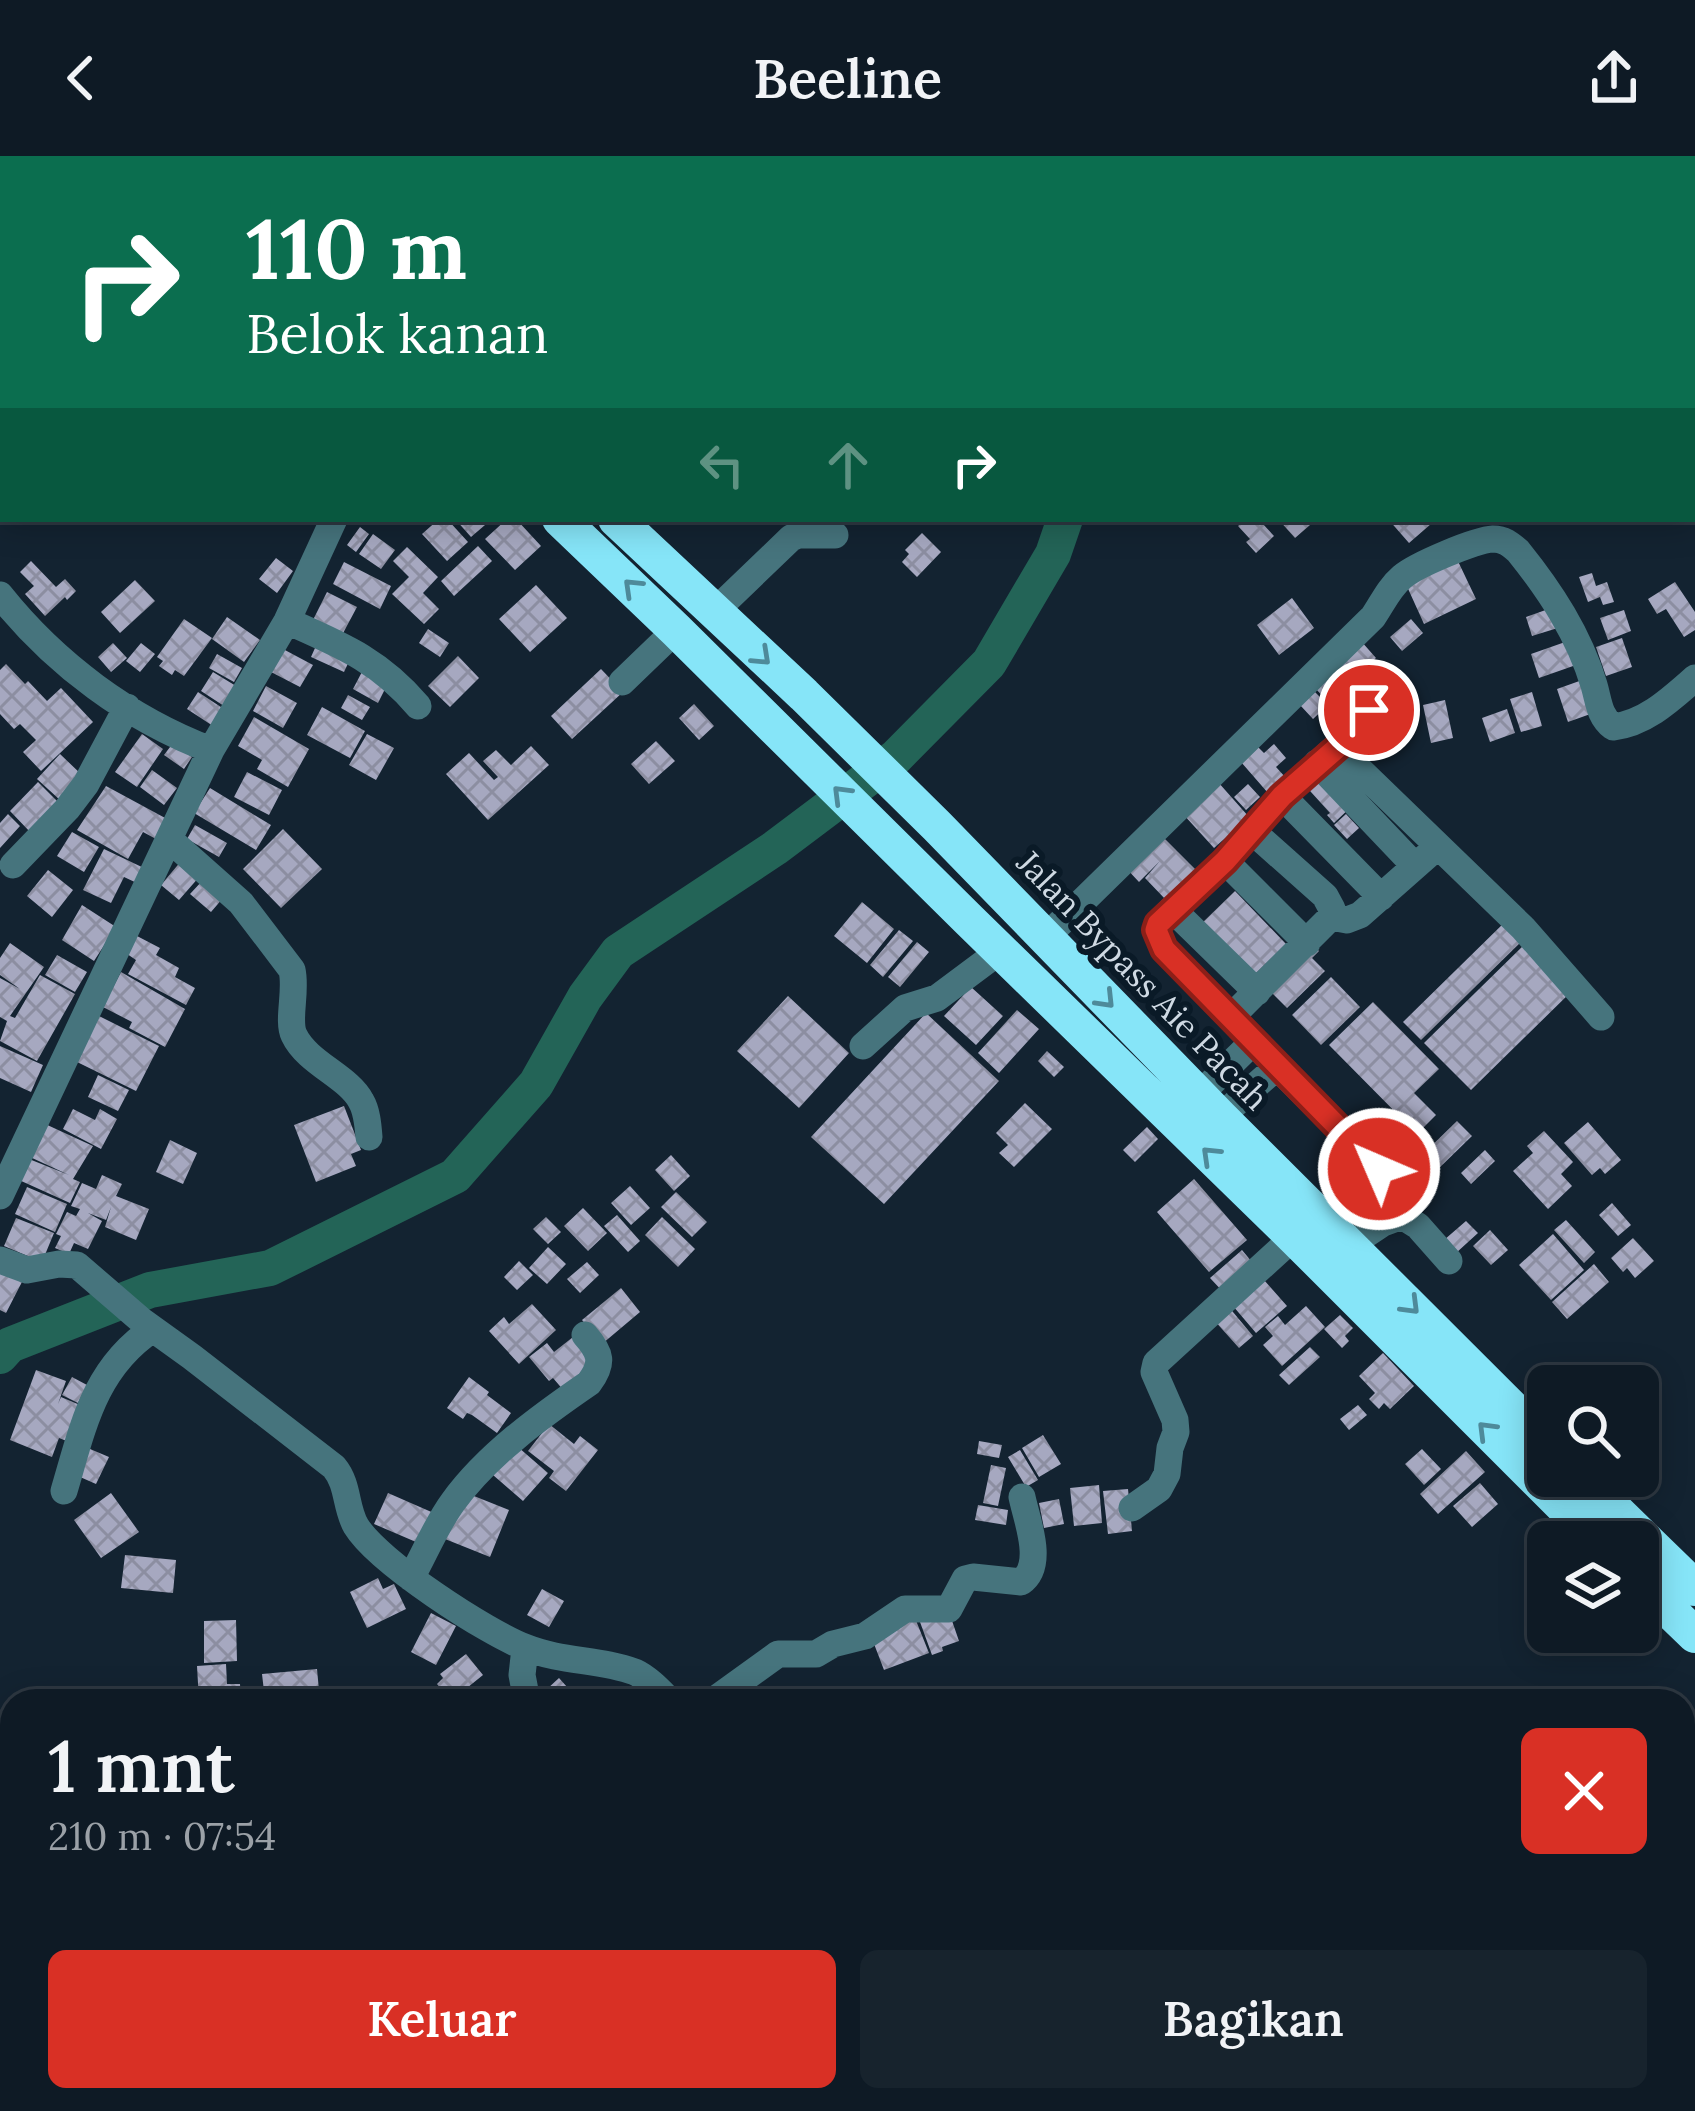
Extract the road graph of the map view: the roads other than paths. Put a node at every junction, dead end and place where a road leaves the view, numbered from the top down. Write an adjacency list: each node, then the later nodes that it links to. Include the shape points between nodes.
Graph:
1 (563, 522): 9 (highway, one-way to 1)
2 (619, 522): 7 (highway)
3 (326, 524): 8 (street)
4 (1505, 530): 10 (street, via 1569,623 1608,724 1638,722); 27 (street, via 1400,579 1373,617)
5 (835, 535): 7 (street, via 791,538)
6 (0, 595): 14 (street, via 46,648)
7 (715, 612): 27 (highway, Jalan Bypass Aie Pacah, one-way to 27)
8 (287, 621): 13 (street, via 367,659); 15 (street)
9 (676, 630): 11 (street); 29 (highway, one-way to 9)
10 (1695, 678)
11 (622, 682)
12 (1383, 693): 16 (street)
13 (418, 706)
14 (127, 707): 15 (street); 22 (street, via 86,784)
15 (211, 750): 19 (street)
16 (1326, 755): 17 (street); 20 (street); 23 (street)
17 (1282, 796): 18 (street); 24 (street)
18 (1252, 831): 21 (street); 26 (street, via 1325,896)
19 (170, 839): 37 (street, via 241,903 292,970 296,1040 354,1091); 39 (street)
20 (1438, 846): 23 (street); 31 (street)
21 (1225, 861): 25 (street); 28 (street)
22 (13, 865)
23 (1415, 866): 24 (street)
24 (1381, 897): 26 (street, via 1353,919)
25 (1172, 909): 30 (street); 32 (street, via 1157,939)
26 (1330, 917): 28 (street)
27 (1046, 937): 36 (highway, Jalan Bypass Aie Pacah, one-way to 36)
28 (1307, 943): 30 (street)
29 (1000, 951): 34 (street, via 937,998 905,1008); 40 (highway, one-way to 29)
30 (1257, 992): 32 (street)
31 (1601, 1016)
32 (1230, 1018): 33 (street)
33 (1253, 1042): 35 (street); 36 (street)
34 (863, 1046)
35 (1277, 1066): 36 (street); 38 (street)
36 (1210, 1106): 41 (highway, Jalan Bypass Aie Pacah)
37 (369, 1137)
38 (1379, 1169)
39 (0, 1196)
40 (1294, 1237): 50 (street, via 1156,1363 1176,1432 1159,1489); 51 (highway, one-way to 40)
41 (1350, 1245): 43 (street, via 1402,1216); 46 (highway, Jalan Bypass Aie Pacah, one-way to 46)
42 (0, 1260): 44 (street, via 27,1270 77,1265)
43 (1449, 1261)
44 (147, 1325): 47 (street, via 98,1387); 52 (street, via 334,1467 353,1522)
45 (585, 1335): 52 (street, via 601,1358 589,1383 467,1485)
46 (1527, 1423)
47 (64, 1491)
48 (1022, 1497): 59 (street, via 1034,1552 1027,1580 965,1579 949,1609 905,1610 816,1654 778,1654)
49 (1602, 1497): 53 (highway)
50 (1132, 1508)
51 (1578, 1521)
52 (411, 1578): 56 (street)
53 (1695, 1588)
54 (1659, 1600): 55 (highway)
55 (1695, 1635)
56 (525, 1648): 57 (street); 58 (street, via 637,1673)
57 (525, 1689)
58 (656, 1689)
59 (729, 1689)

